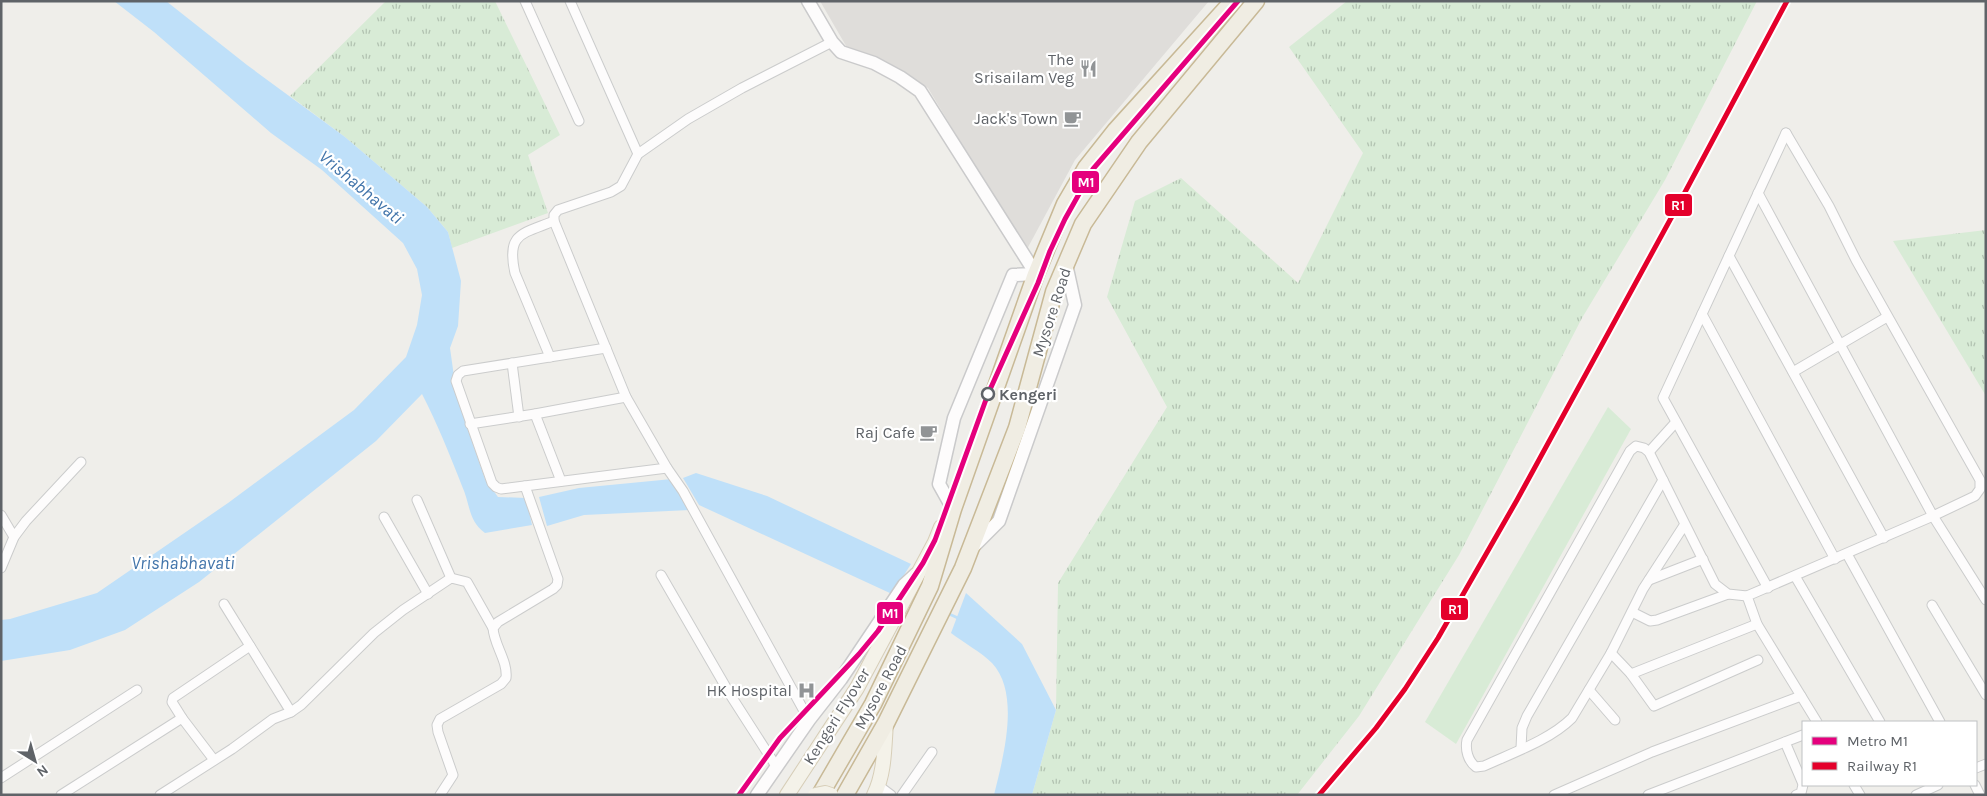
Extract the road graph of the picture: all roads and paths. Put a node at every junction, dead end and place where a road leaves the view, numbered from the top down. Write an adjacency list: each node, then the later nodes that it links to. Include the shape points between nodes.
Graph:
1 (525, 1): 7 (street)
2 (570, 1): 8 (street)
3 (808, 1): 6 (street)
4 (1233, 1): 13 (highway, Mysore Road, via 1116,130 1086,168 1065,204)
5 (1256, 1): 12 (highway, Mysore Road, via 1139,142 1083,224)
6 (832, 42): 8 (street, via 696,114); 13 (street, via 841,52 874,63 920,91)
7 (579, 121)
8 (638, 154): 10 (street, via 621,186 558,210)
9 (1758, 193): 11 (street); 15 (street, via 1786,133 1829,206); 16 (street)
10 (554, 221): 17 (street); 18 (street, via 521,234 512,246 515,273)
11 (1729, 256): 14 (street); 20 (street)
12 (1066, 264): 41 (highway, Mysore Road, via 1054,292 1017,428); 41 (street, via 1075,305 999,521)
13 (1036, 274): 34 (highway, Mysore Road); 34 (street, via 1013,275 954,418 939,484)
14 (1702, 314): 24 (street, via 1663,398); 44 (street)
15 (1887, 317): 16 (street); 32 (street)
16 (1840, 345): 20 (street); 36 (street)
17 (606, 348): 18 (street); 21 (street)
18 (550, 356): 19 (street)
19 (512, 363): 23 (street); 25 (street, via 463,371 458,375 456,381)
20 (1793, 372): 40 (street)
21 (626, 397): 22 (street); 28 (street)
22 (535, 414): 23 (street); 30 (street)
23 (519, 416): 25 (street)
24 (1676, 422): 26 (street); 51 (street)
25 (470, 424): 31 (street, via 492,483 501,489)
26 (1649, 452): 29 (street); 79 (street, via 1636,446 1630,451 1465,748 1476,767)
27 (81, 462): 39 (street)
28 (667, 468): 30 (street); 71 (street, via 691,505)
29 (1663, 480): 38 (street); 79 (street, via 1527,716 1522,728)
30 (561, 481): 31 (street)
31 (525, 486): 60 (street, via 558,579 557,585)
32 (1983, 488): 36 (street, via 1975,496)
33 (418, 500): 49 (street)
34 (953, 509): 46 (main road, Kengeri Flyover); 95 (highway, Mysore Road, via 930,586 920,608 868,712)
35 (1, 515): 39 (street)
36 (1933, 516): 40 (street); 55 (street)
37 (384, 517): 52 (street)
38 (1685, 524): 43 (street); 50 (street)
39 (14, 537): 45 (street)
40 (1884, 538): 42 (street)
41 (971, 548): 76 (highway, Mysore Road)
42 (1847, 554): 44 (street); 75 (street)
43 (1703, 559): 50 (street); 53 (street, via 1715,584)
44 (1835, 559): 48 (street)
45 (1, 568)
46 (919, 571): 71 (street, via 904,585 841,679); 93 (main road, Kengeri Flyover, via 857,688)
47 (661, 575): 82 (street)
48 (1795, 576): 51 (street); 74 (street)
49 (451, 578): 52 (street); 60 (street, via 467,582)
50 (1649, 580): 58 (street)
51 (1768, 588): 54 (street)
52 (428, 594): 69 (street, via 374,633)
53 (1728, 594): 54 (street); 58 (street, via 1657,620 1650,621)
54 (1747, 596): 59 (street)
55 (1986, 600)
56 (224, 604): 61 (street)
57 (1932, 604): 67 (street)
58 (1632, 612): 62 (street)
59 (1757, 624): 64 (street); 68 (street)
60 (493, 628): 91 (street, via 507,671 506,678 440,719 438,732 453,775)
61 (250, 646): 69 (street); 70 (street, via 173,698 173,706)
62 (1611, 653): 64 (street); 66 (street)
63 (1758, 660): 64 (street, via 1654,706)
64 (1631, 674)
65 (137, 690): 83 (street)
66 (1589, 690): 72 (street); 79 (street, via 1563,727)
67 (1986, 695)
68 (1801, 696): 73 (street); 100 (street, via 1652,752)
69 (291, 712): 81 (street, via 273,719)
70 (182, 718): 81 (street); 89 (street)
71 (809, 720): 82 (street)
72 (1615, 720)
73 (1816, 721)
74 (1879, 721)
75 (1939, 721)
76 (886, 723): 87 (main road); 97 (highway, Mysore Road)
77 (1802, 735): 78 (street)
78 (1785, 742): 84 (street); 101 (street)
79 (1521, 748)
80 (932, 752): 99 (street)
81 (214, 760): 90 (street)
82 (776, 766): 92 (street)
83 (1, 778)
84 (1802, 782)
85 (1803, 786): 102 (street, via 1801,793)
86 (1935, 786): 88 (street)
87 (877, 790): 98 (street)
88 (1918, 791)
89 (60, 795)
90 (160, 795)
91 (440, 795)
92 (757, 795)
93 (787, 795)
94 (815, 795): 96 (main road, bridge)
95 (820, 795)
96 (831, 795)
97 (845, 795)
98 (891, 795)
99 (902, 795)
100 (1554, 795)
101 (1648, 795)
102 (1796, 795)

